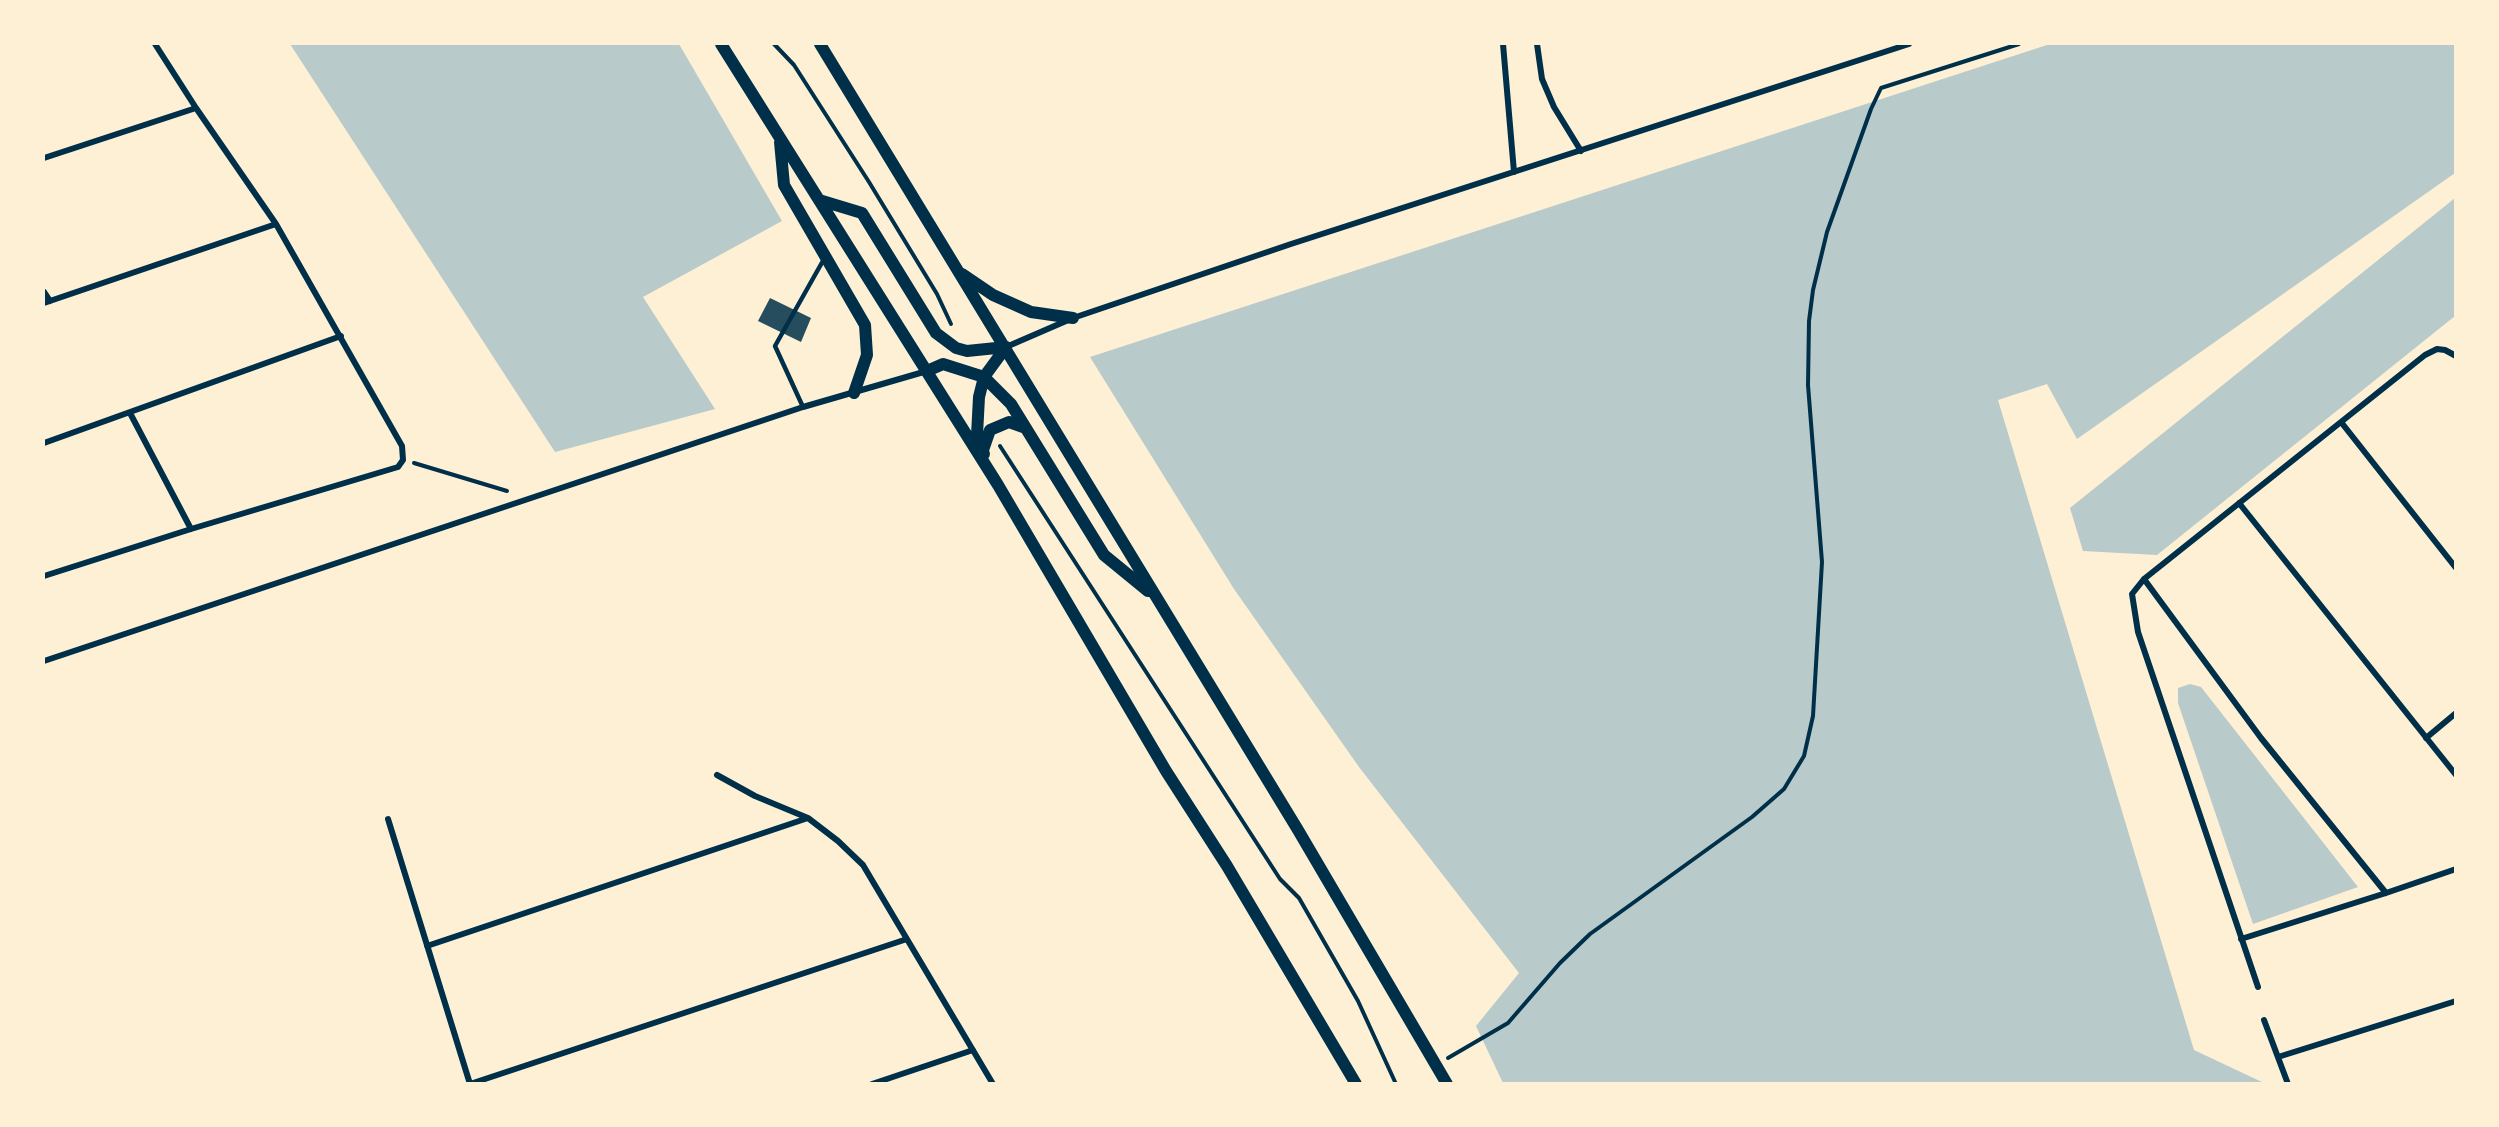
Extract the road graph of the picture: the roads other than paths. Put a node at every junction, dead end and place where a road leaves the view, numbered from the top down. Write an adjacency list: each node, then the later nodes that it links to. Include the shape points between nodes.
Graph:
1 (154, 44): 7 (street)
2 (722, 44): 8 (main road)
3 (820, 44): 15 (main road)
4 (1503, 44): 11 (street)
5 (1537, 44): 9 (street, via 1542,80)
6 (1909, 44): 9 (street)
7 (196, 108): 10 (street); 13 (street)
8 (780, 138): 12 (main road); 14 (main road, via 784,185)
9 (1581, 152): 11 (street)
10 (44, 158)
11 (1514, 172): 18 (street)
12 (819, 200): 20 (main road, via 862,213 936,333 967,351); 22 (main road)
13 (276, 224): 17 (street); 19 (street)
14 (825, 256): 24 (main road, via 866,325 867,355); 25 (lane, via 775,346)
15 (958, 271): 18 (main road, via 993,295 1031,312); 20 (main road)
16 (44, 291): 17 (street)
17 (46, 302)
18 (1073, 318): 20 (street)
19 (341, 336): 26 (street); 33 (street, via 402,446 403,460 398,467)
20 (1006, 347): 23 (main road); 37 (main road)
21 (2456, 356): 27 (street, via 2437,349 2424,355)
22 (927, 371): 23 (main road, via 943,364); 24 (street); 31 (main road)
23 (984, 378): 28 (main road, via 1011,404); 30 (main road, via 977,435)
24 (854, 393): 25 (street)
25 (803, 406): 38 (street)
26 (130, 413): 29 (street); 33 (street)
27 (2341, 422): 32 (street); 34 (street)
28 (1026, 428): 30 (main road, via 1009,422 990,430); 37 (main road, via 1104,555)
29 (44, 443)
30 (983, 450): 31 (main road)
31 (990, 473): 58 (main road)
32 (2239, 503): 36 (street); 40 (street)
33 (190, 529): 35 (street)
34 (2456, 568)
35 (44, 576)
36 (2144, 579): 46 (street, via 2261,738); 48 (street, via 2132,594 2138,632)
37 (1156, 597): 59 (main road)
38 (44, 661)
39 (2456, 713): 40 (street)
40 (2426, 738): 42 (street)
41 (717, 775): 43 (street)
42 (2456, 775)
43 (808, 818): 47 (street, via 863,865); 49 (street)
44 (388, 819): 49 (street)
45 (2456, 869): 46 (street)
46 (2386, 893): 48 (street)
47 (907, 939): 53 (street); 55 (street)
48 (2241, 939): 50 (street)
49 (428, 946): 55 (street)
50 (2258, 987)
51 (2456, 1001): 54 (street)
52 (2264, 1020): 54 (street)
53 (973, 1050): 56 (street); 57 (street)
54 (2278, 1057): 60 (street)
55 (470, 1083)
56 (872, 1083)
57 (993, 1083)
58 (1356, 1083)
59 (1447, 1083)
60 (2288, 1083)

